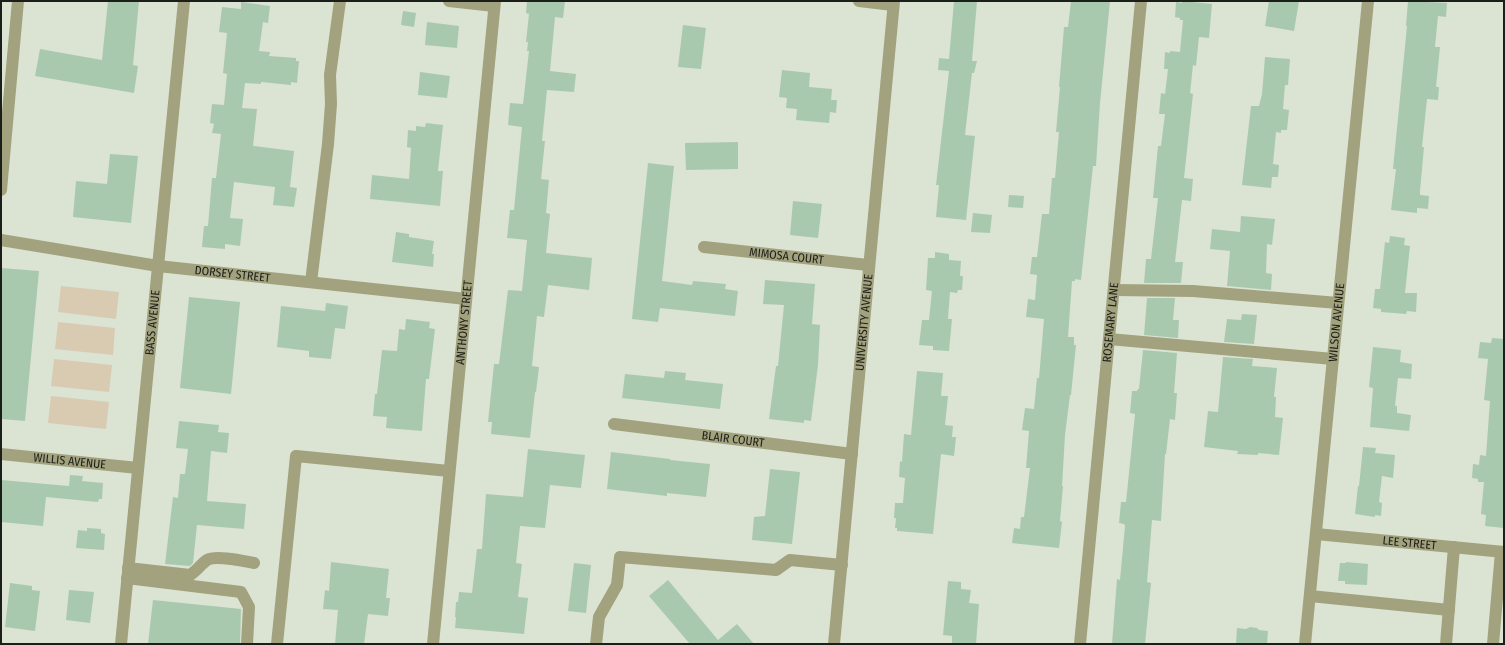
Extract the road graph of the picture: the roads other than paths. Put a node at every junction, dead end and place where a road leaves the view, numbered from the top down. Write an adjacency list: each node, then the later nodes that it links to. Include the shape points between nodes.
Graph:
1 (18, 1): 10 (street)
2 (184, 1): 14 (street, BASS AVENUE)
3 (340, 1): 15 (street, via 330,75 328,144)
4 (449, 1): 8 (street)
5 (859, 1): 9 (street)
6 (1142, 1): 16 (street, ROSEMARY LANE)
7 (1368, 1): 18 (street, WILSON AVENUE)
8 (494, 3): 17 (street, ANTHONY STREET)
9 (893, 3): 13 (street, UNIVERSITY AVENUE)
10 (1, 190)
11 (1, 240): 14 (street, DORSEY STREET)
12 (704, 246): 13 (street, MIMOSA COURT)
13 (868, 265): 23 (street, UNIVERSITY AVENUE)
14 (158, 266): 15 (street, DORSEY STREET); 24 (street, BASS AVENUE)
15 (311, 282): 17 (street, DORSEY STREET)
16 (1114, 290): 18 (street, via 1193,291); 19 (street, ROSEMARY LANE)
17 (466, 298): 25 (street, ANTHONY STREET)
18 (1338, 303): 20 (street, WILSON AVENUE)
19 (1109, 339): 20 (street); 40 (street, ROSEMARY LANE)
20 (1333, 359): 26 (street, WILSON AVENUE)
21 (614, 424): 23 (street, BLAIR COURT)
22 (1, 454): 24 (street, WILLIS AVENUE)
23 (852, 454): 30 (street, UNIVERSITY AVENUE)
24 (138, 468): 31 (street, BASS AVENUE)
25 (449, 471): 36 (street, via 296,456); 37 (street, ANTHONY STREET)
26 (1316, 534): 27 (street, LEE STREET); 32 (street, WILSON AVENUE)
27 (1454, 547): 28 (street, LEE STREET); 33 (street)
28 (1502, 552): 43 (street)
29 (254, 563): 31 (street, via 214,558 206,560 190,575)
30 (842, 565): 38 (street, via 790,560 776,570 620,557 617,585 599,617); 39 (street, UNIVERSITY AVENUE)
31 (127, 573): 34 (street, BASS AVENUE); 35 (street, via 241,592 249,607)
32 (1310, 596): 33 (street); 41 (street, WILSON AVENUE)
33 (1449, 610): 42 (street)
34 (121, 644)
35 (247, 644)
36 (277, 644)
37 (433, 644)
38 (596, 644)
39 (834, 644)
40 (1080, 644)
41 (1305, 644)
42 (1446, 644)
43 (1493, 644)

